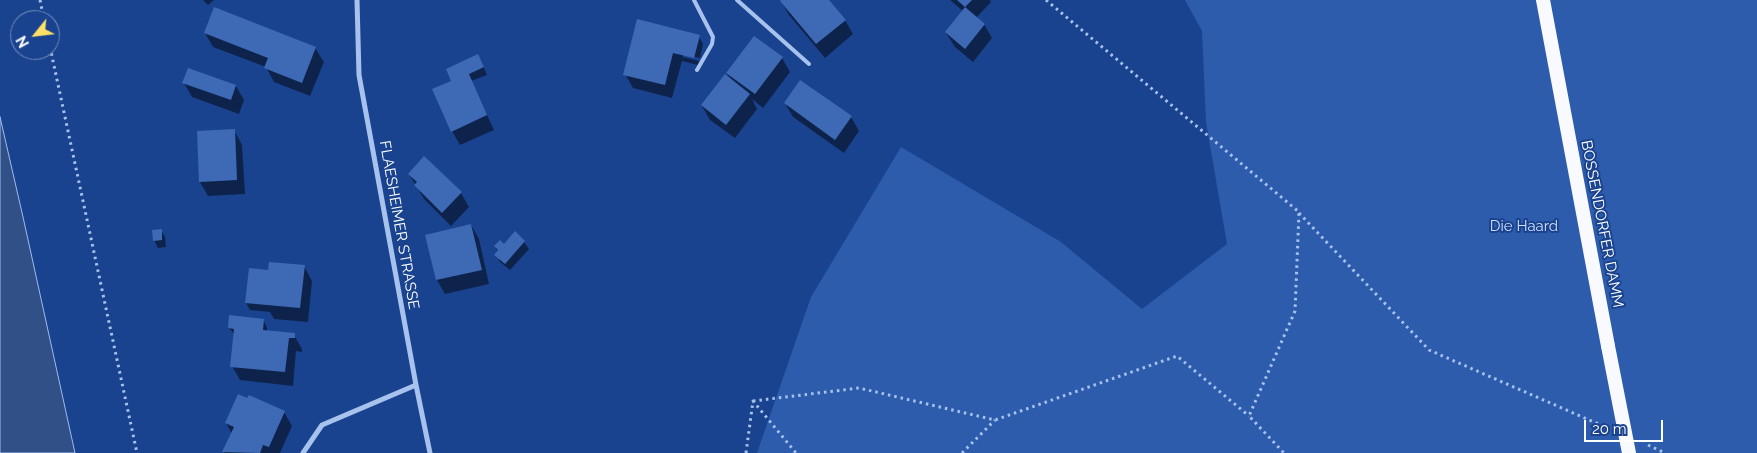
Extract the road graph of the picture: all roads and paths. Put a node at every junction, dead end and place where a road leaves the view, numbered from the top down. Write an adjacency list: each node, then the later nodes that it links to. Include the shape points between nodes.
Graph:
1 (357, 0): 10 (street, FLAESHEIMER STRASSE, via 359,75)
2 (694, 0): 8 (lane, via 713,37)
3 (737, 0): 7 (lane)
4 (1046, 0): 9 (path)
5 (1543, 0): 23 (highway, BOSSENDORFER DAMM, bridge)
6 (53, 60): 16 (path)
7 (809, 64)
8 (697, 70)
9 (1299, 212): 12 (path, via 1295,311); 14 (path, via 1429,350)
10 (416, 385): 17 (street, via 322,425); 18 (street, FLAESHEIMER STRASSE)
11 (752, 401): 13 (path, via 859,388); 19 (path); 20 (path)
12 (1249, 416): 13 (path, via 1177,356); 22 (path)
13 (995, 420): 21 (path)
14 (1611, 429)
15 (1647, 445): 24 (path)
16 (137, 453)
17 (303, 453)
18 (430, 453)
19 (746, 453)
20 (796, 453)
21 (962, 453)
22 (1284, 453)
23 (1629, 453)
24 (1666, 453)

